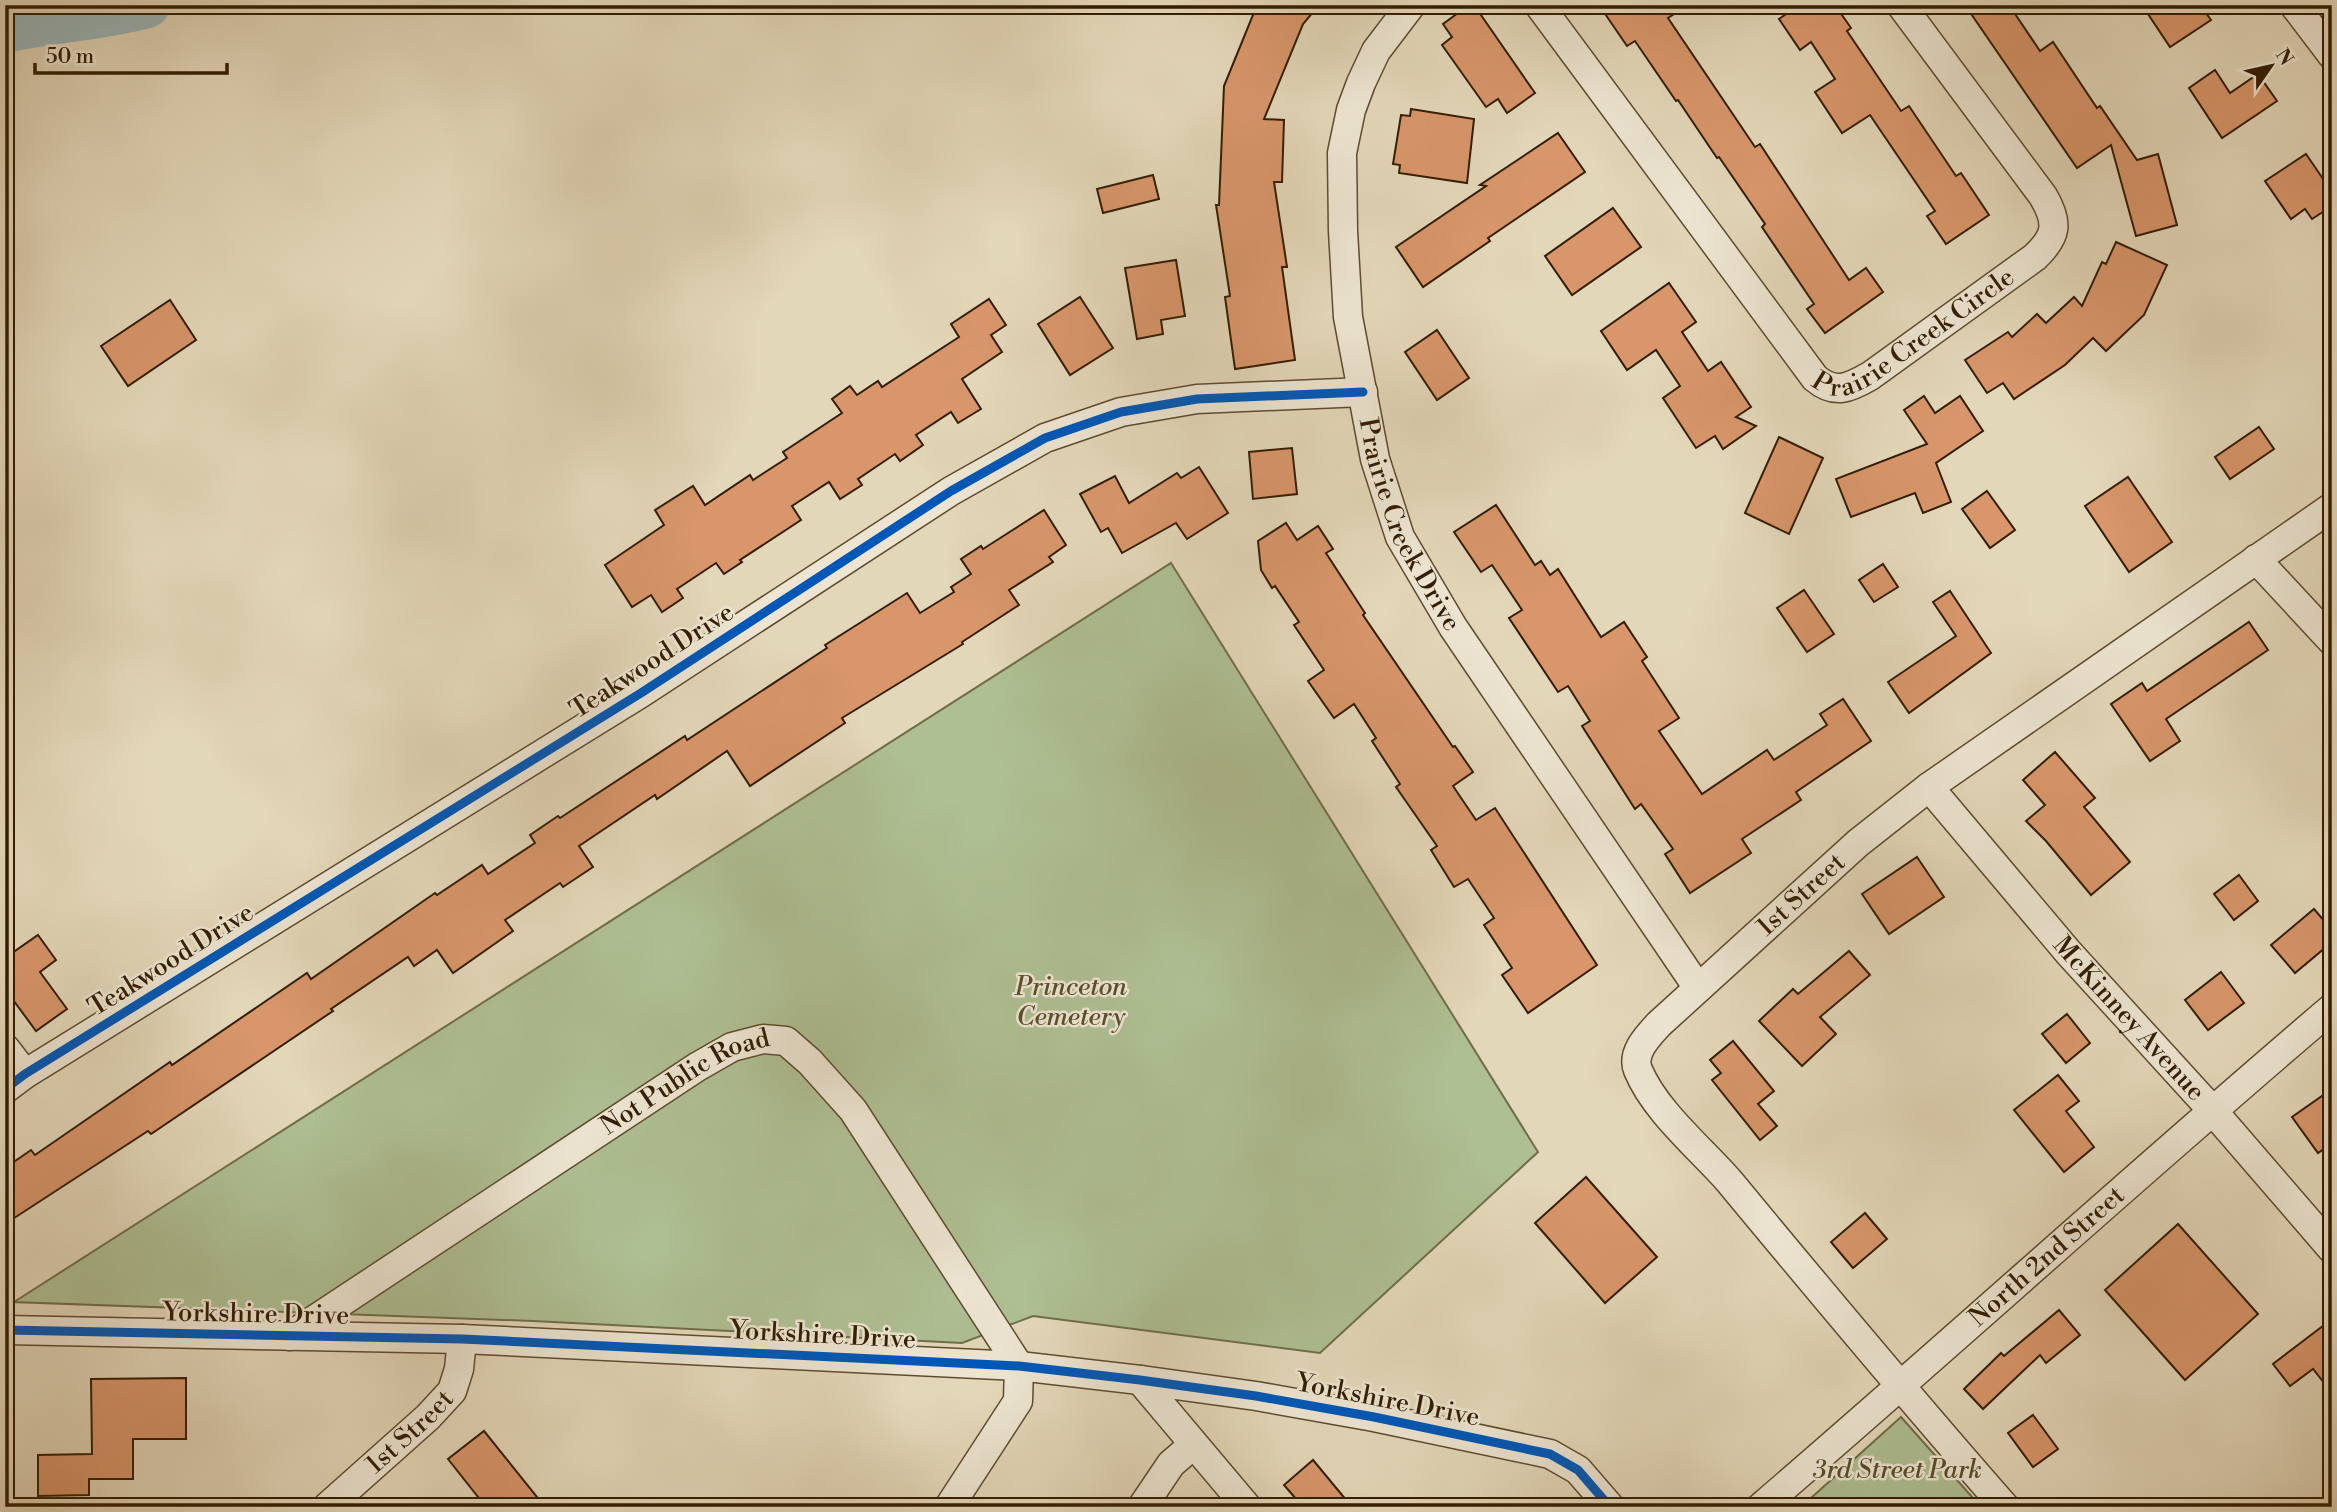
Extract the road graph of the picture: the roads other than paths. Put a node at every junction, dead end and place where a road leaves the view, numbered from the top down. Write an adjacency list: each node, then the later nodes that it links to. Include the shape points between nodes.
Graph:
1 (1411, 5): 6 (street, Prairie Creek Drive, via 1376,51 1344,136 1348,317)
2 (1539, 5): 3 (street, Prairie Creek Circle, via 1815,378 1825,386 1840,388 1870,376 2035,257 2050,243 2054,224 2043,197)
3 (1901, 5)
4 (2294, 5): 5 (street)
5 (2332, 55)
6 (1363, 392): 11 (street, Prairie Creek Drive, via 1376,459 1400,537 1453,627); 14 (street, Teakwood Drive, via 1197,400 1121,412 1045,438 951,491 584,729)
7 (2332, 507): 8 (street, 1st Street)
8 (2256, 559): 9 (street); 10 (street, 1st Street)
9 (2332, 641)
10 (1929, 787): 11 (street, 1st Street, via 1858,843); 15 (street, McKinney Avenue, via 2068,952)
11 (1698, 988): 22 (street, 1st Street, via 1640,1046 1637,1067 1649,1091)
12 (2332, 1008): 15 (street, North 2nd Street)
13 (5, 1048): 14 (street)
14 (15, 1081)
15 (2211, 1110): 16 (street, McKinney Avenue); 22 (street, North 2nd Street)
16 (2332, 1249)
17 (5, 1330): 18 (street, Yorkshire Drive)
18 (290, 1336): 19 (street, Yorkshire Drive); 20 (street, Not Public Road, via 697,1067 732,1047 763,1039 786,1041 853,1110)
19 (461, 1339): 20 (street, Yorkshire Drive); 24 (street, 1st Street, via 452,1391)
20 (1019, 1366): 21 (street, Yorkshire Drive); 25 (street, via 1018,1402)
21 (1140, 1380): 23 (street); 28 (street, Yorkshire Drive, via 1374,1417 1550,1454 1578,1470)
22 (1900, 1387): 29 (street, North 2nd Street); 30 (street, 1st Street)
23 (1193, 1445): 26 (street, via 1171,1464); 27 (street)
24 (327, 1507)
25 (949, 1507)
26 (1142, 1507)
27 (1247, 1507)
28 (1610, 1507)
29 (1761, 1507)
30 (2004, 1507)

